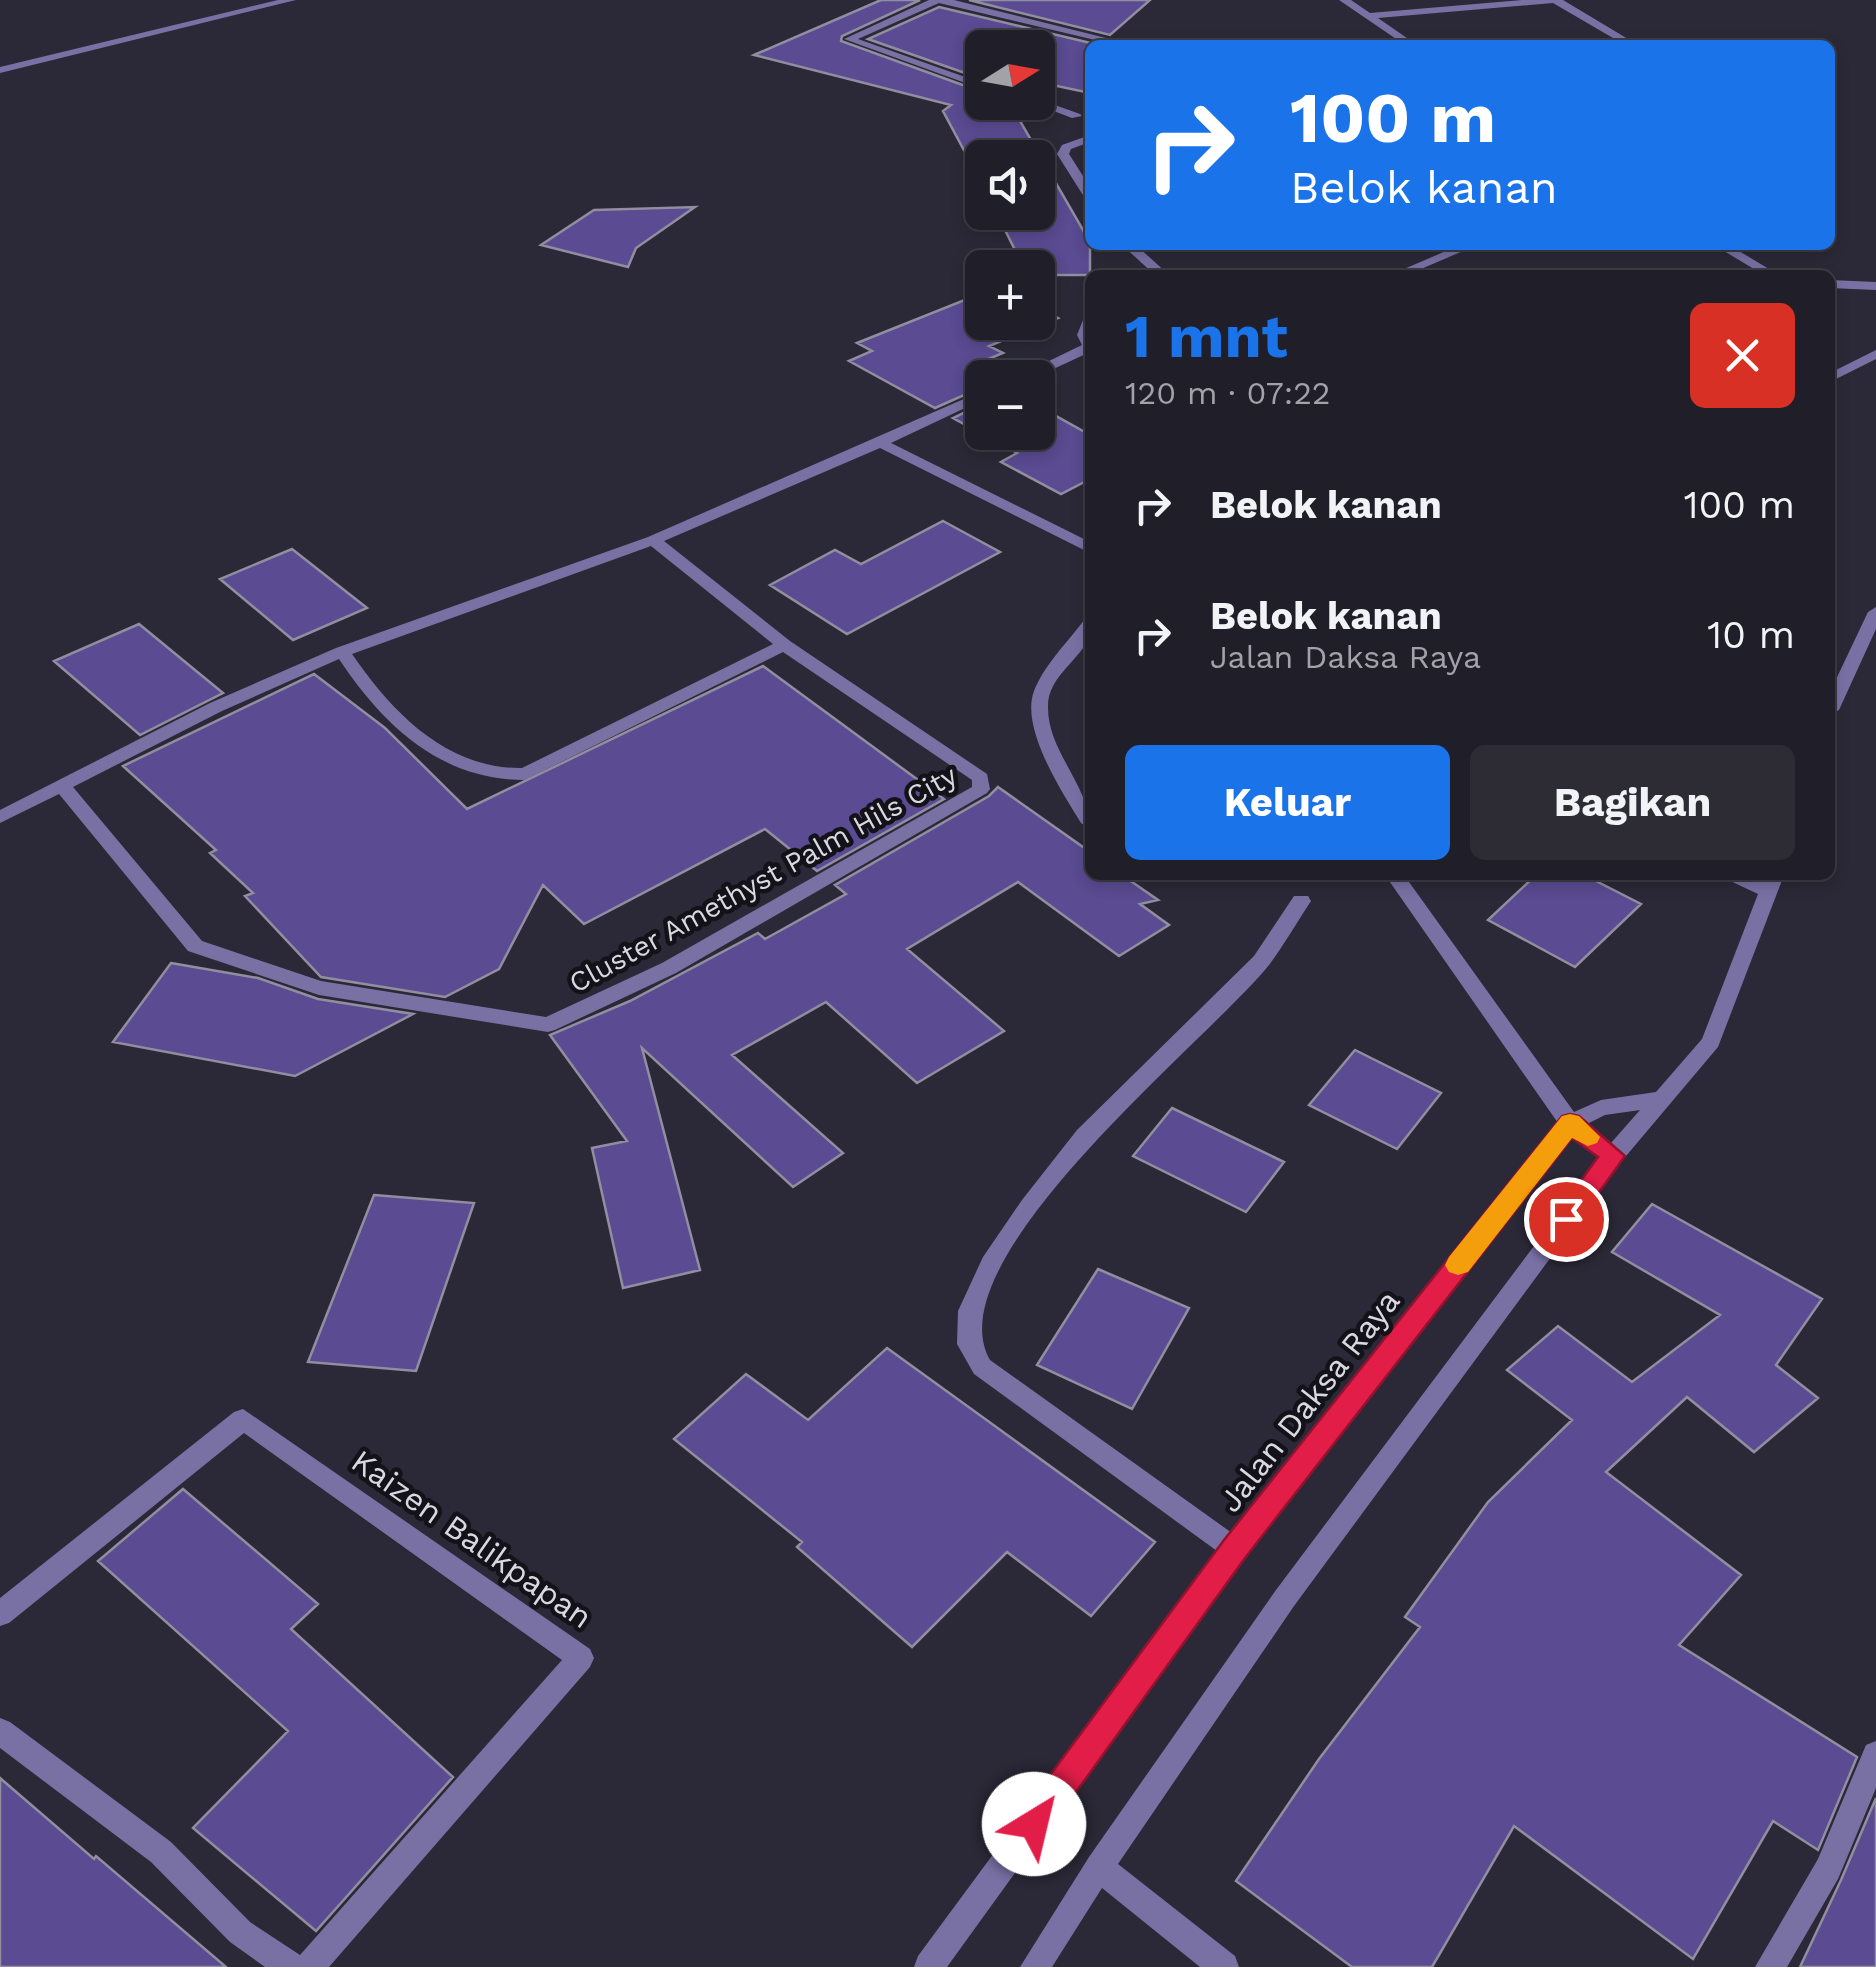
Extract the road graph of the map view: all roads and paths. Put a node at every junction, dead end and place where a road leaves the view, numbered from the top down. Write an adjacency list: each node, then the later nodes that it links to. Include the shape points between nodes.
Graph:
1 (292, 0): 9 (street)
2 (939, 0): 6 (street); 10 (street, via 850,39)
3 (1344, 0): 5 (street)
4 (1556, 0): 5 (street); 8 (street)
5 (1369, 16): 7 (street)
6 (1109, 40)
7 (1405, 40)
8 (1624, 40)
9 (0, 70)
10 (965, 80)
11 (1055, 109): 12 (street)
12 (1076, 116)
13 (1085, 140): 14 (street, via 1062,154)
14 (1085, 189)
15 (1458, 250): 17 (street)
16 (1729, 250): 18 (street)
17 (1408, 270)
18 (1764, 270)
19 (1835, 284): 20 (street)
20 (1876, 286)
21 (1085, 349): 23 (street)
22 (1876, 354): 24 (street)
23 (1055, 363)
24 (1835, 375)
25 (965, 403): 26 (street)
26 (880, 442): 27 (street); 28 (street)
27 (653, 540): 31 (street, Cluster Amethyst Palm Hils City); 32 (street)
28 (1085, 545)
29 (1876, 612): 33 (street)
30 (1085, 630): 35 (street, via 1040,696 1038,718)
31 (784, 645): 32 (street, via 525,774 508,776 442,752 379,704); 34 (street, Cluster Amethyst Palm Hils City, via 981,778 981,789 669,968 548,1025 319,988 194,946)
32 (342, 652): 34 (street)
33 (1835, 699)
34 (61, 785): 36 (street)
35 (1085, 815)
36 (0, 817)
37 (1398, 880): 41 (street)
38 (1772, 884): 40 (street, via 1711,1042)
39 (1301, 902): 43 (street, via 1261,961 1060,1166 991,1263 970,1311 969,1344 982,1367)
40 (1662, 1098): 41 (street, via 1601,1108); 42 (street)
41 (1570, 1123): 42 (street); 43 (street, Jalan Daksa Raya)
42 (1613, 1156): 47 (street, via 1297,1582)
43 (1234, 1549): 50 (street, Jalan Daksa Raya)
44 (0, 1614): 49 (street, Kaizen Balikpapan, via 243,1419 582,1658)
45 (0, 1730): 48 (street, via 161,1852 240,1932)
46 (1876, 1754): 53 (street, via 1828,1869)
47 (1098, 1867): 51 (street); 52 (street)
48 (291, 1967)
49 (309, 1967)
50 (929, 1967)
51 (1036, 1967)
52 (1224, 1967)
53 (1770, 1967)

